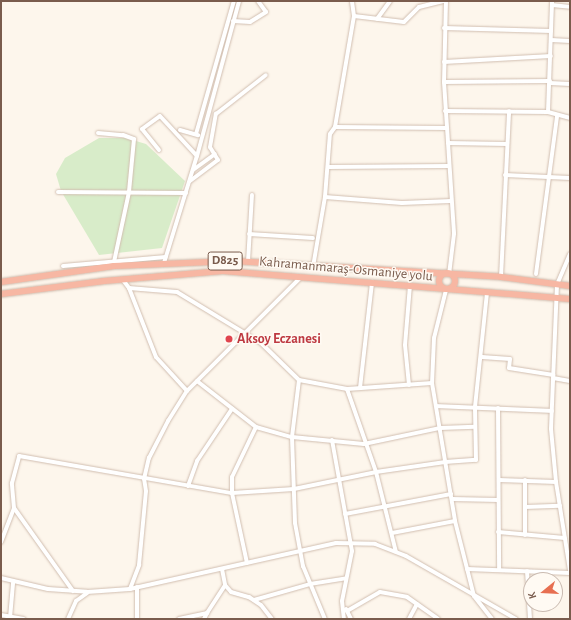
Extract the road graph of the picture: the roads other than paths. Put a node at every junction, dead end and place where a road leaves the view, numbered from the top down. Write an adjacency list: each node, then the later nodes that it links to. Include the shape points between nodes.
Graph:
1 (234, 1): 32 (street)
2 (239, 1): 12 (street)
3 (258, 1): 12 (street, via 266,12 250,22)
4 (352, 1): 10 (street)
5 (390, 1): 11 (street)
6 (443, 1): 11 (street, via 419,7 404,22)
7 (446, 1): 13 (street)
8 (552, 3): 9 (street); 14 (street)
9 (570, 7)
10 (354, 16): 11 (street); 28 (street)
11 (377, 19)
12 (233, 20): 33 (street)
13 (444, 28): 14 (street); 18 (street)
14 (551, 31): 15 (street)
15 (551, 40): 16 (street); 17 (street)
16 (570, 41)
17 (551, 56): 18 (street); 21 (street)
18 (444, 62): 20 (street)
19 (266, 74): 37 (street, via 216,114 210,147)
20 (444, 82): 21 (street); 23 (street)
21 (550, 82): 22 (street); 25 (street)
22 (570, 84)
23 (445, 111): 24 (street); 29 (street)
24 (509, 111): 25 (street); 35 (street)
25 (548, 112): 26 (street)
26 (557, 116): 27 (street); 43 (street)
27 (570, 118)
28 (335, 127): 29 (street); 40 (street, via 330,134)
29 (447, 128): 34 (street)
30 (180, 130): 32 (street)
31 (98, 134): 47 (street, via 123,135 134,139)
32 (196, 134): 33 (street)
33 (202, 136): 38 (street)
34 (448, 143): 35 (street); 39 (street)
35 (507, 144): 42 (street)
36 (159, 150): 38 (street, via 142,129 160,116)
37 (215, 154): 41 (street); 45 (street, via 218,160)
38 (197, 156): 41 (street)
39 (449, 166): 40 (street); 51 (street)
40 (328, 167): 50 (street)
41 (192, 171): 45 (street)
42 (506, 175): 43 (street); 63 (street)
43 (548, 176): 44 (street); 61 (street)
44 (570, 178)
45 (189, 182): 48 (street)
46 (58, 192): 47 (street)
47 (129, 192): 48 (street); 56 (street)
48 (186, 193): 55 (street)
49 (252, 195): 52 (street)
50 (325, 196): 51 (street, via 402,203); 59 (street)
51 (451, 201): 60 (street, via 454,234)
52 (250, 234): 53 (street); 57 (street)
53 (313, 238)
54 (570, 254): 67 (street)
55 (165, 260): 56 (street); 57 (highway, Kahramanmaraş-Osmaniye yolu / D825); 65 (highway, Kahramanmaraş-Osmaniye yolu / D825)
56 (114, 262): 58 (street)
57 (248, 262): 59 (highway, Kahramanmaraş-Osmaniye yolu / D825)
58 (63, 266)
59 (313, 267): 60 (highway, Kahramanmaraş-Osmaniye yolu / D825)
60 (448, 273): 63 (highway, Kahramanmaraş-Osmaniye yolu / D825); 71 (highway, via 439,280); 71 (highway, via 454,282 451,288)
61 (536, 274)
62 (301, 277): 64 (highway, Kahramanmaraş-Osmaniye yolu / D825, via 223,271); 66 (highway, Kahramanmaraş-Osmaniye yolu / D825); 76 (street)
63 (501, 277): 67 (highway, Kahramanmaraş-Osmaniye yolu / D825)
64 (123, 280): 70 (street); 73 (highway, Kahramanmaraş-Osmaniye yolu / D825)
65 (1, 282)
66 (372, 282): 68 (highway, Kahramanmaraş-Osmaniye yolu / D825); 84 (street)
67 (557, 285): 69 (highway, Kahramanmaraş-Osmaniye yolu / D825); 74 (street)
68 (410, 286): 71 (highway, Kahramanmaraş-Osmaniye yolu / D825); 83 (street, via 405,345)
69 (570, 286)
70 (129, 288): 76 (street, via 177,292); 86 (street, via 156,357)
71 (445, 289): 72 (highway, Kahramanmaraş-Osmaniye yolu / D825); 82 (street, via 434,338)
72 (487, 293): 74 (highway, Kahramanmaraş-Osmaniye yolu / D825); 77 (street)
73 (1, 294)
74 (557, 298): 75 (highway, Kahramanmaraş-Osmaniye yolu / D825); 78 (street)
75 (570, 299)
76 (245, 332): 79 (street, via 261,342); 80 (street)
77 (482, 357): 78 (street, via 510,359 509,368); 88 (street)
78 (553, 377): 81 (street); 91 (street)
79 (299, 380): 85 (street); 95 (street)
80 (196, 381): 86 (street); 90 (street)
81 (570, 381)
82 (432, 383): 83 (street); 87 (street)
83 (408, 385): 84 (street)
84 (360, 388): 85 (street)
85 (347, 389): 97 (street)
86 (187, 391): 100 (street, via 149,458)
87 (436, 406): 88 (street); 94 (street)
88 (475, 407): 89 (street); 93 (street)
89 (498, 408): 91 (street); 102 (street)
90 (232, 409): 92 (street); 105 (street, via 197,461)
91 (552, 411): 104 (street)
92 (256, 427): 95 (street); 107 (street, via 232,477)
93 (475, 427): 94 (street); 98 (street, via 476,460)
94 (440, 428): 97 (street); 98 (street)
95 (292, 437): 96 (street); 106 (street)
96 (332, 440): 97 (street); 101 (street)
97 (364, 444): 99 (street)
98 (445, 462): 99 (street); 108 (street)
99 (376, 472): 101 (street); 111 (street)
100 (144, 479): 105 (street); 114 (street, via 19,456 12,483); 137 (street, via 146,491 139,565)
101 (339, 479): 106 (street); 115 (street)
102 (498, 480): 103 (street); 110 (street)
103 (525, 480): 104 (street); 113 (street)
104 (556, 482): 112 (street)
105 (188, 486): 107 (street)
106 (294, 489): 107 (street); 123 (street)
107 (232, 493): 125 (street)
108 (451, 494): 109 (street); 111 (street)
109 (452, 499): 110 (street); 116 (street)
110 (498, 500): 117 (street)
111 (386, 506): 115 (street); 118 (street)
112 (560, 506): 113 (street); 120 (street)
113 (525, 507): 119 (street)
114 (14, 508): 121 (street); 138 (street)
115 (345, 514): 122 (street)
116 (455, 520): 118 (street); 127 (street)
117 (498, 532): 119 (street); 128 (street)
118 (392, 533): 124 (street)
119 (525, 535): 120 (street)
120 (565, 538): 130 (street)
121 (1, 542)
122 (351, 543): 123 (street, via 336,543); 124 (street, via 375,544); 132 (street)
123 (299, 552): 125 (street); 134 (street)
124 (396, 552): 140 (street)
125 (247, 564): 126 (street)
126 (222, 569): 135 (street); 136 (street)
127 (467, 569): 128 (street); 140 (street)
128 (499, 570): 129 (street)
129 (527, 571): 130 (street); 161 (street)
130 (570, 571)
131 (1, 578): 133 (street)
132 (346, 578): 134 (street); 142 (street)
133 (13, 580): 138 (street, via 48,589); 147 (street)
134 (310, 584): 141 (street); 154 (street)
135 (225, 585): 141 (street, via 231,592); 145 (street)
136 (137, 587): 137 (street); 150 (street)
137 (130, 589): 139 (street)
138 (73, 591): 139 (street)
139 (87, 592): 149 (street, via 76,601)
140 (474, 596): 159 (street); 160 (street)
141 (254, 600): 153 (street)
142 (342, 600): 144 (street); 155 (street)
143 (417, 604): 144 (street, via 406,597 380,592); 157 (street); 158 (street)
144 (347, 611): 156 (street)
145 (207, 613): 151 (street); 152 (street)
146 (1, 615): 147 (street)
147 (10, 618): 148 (street)
148 (24, 619)
149 (68, 619)
150 (137, 619)
151 (179, 619)
152 (204, 619)
153 (272, 619)
154 (325, 619)
155 (344, 619)
156 (351, 619)
157 (410, 619)
158 (438, 619)
159 (492, 619)
160 (516, 619)
161 (530, 619)

